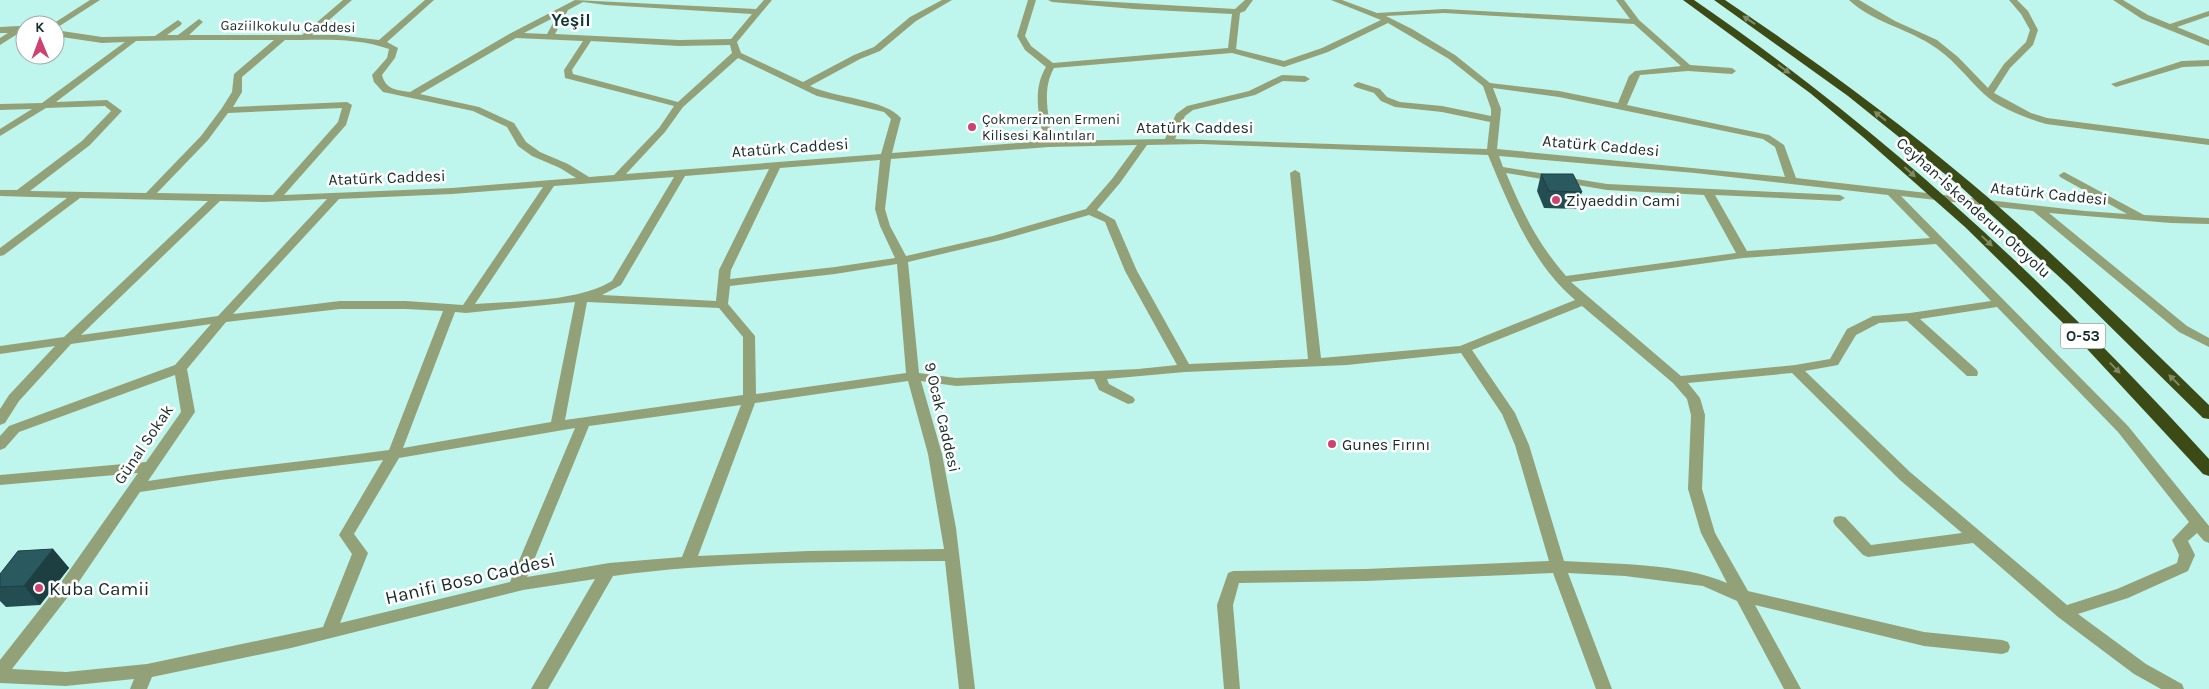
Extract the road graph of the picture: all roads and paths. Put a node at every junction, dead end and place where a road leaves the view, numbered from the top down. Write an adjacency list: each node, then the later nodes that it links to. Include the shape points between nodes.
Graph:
1 (96, 0): 23 (street)
2 (348, 0): 36 (street)
3 (430, 0): 44 (street)
4 (580, 0): 18 (street)
5 (585, 0): 19 (street)
6 (768, 0): 19 (street)
7 (948, 0): 57 (street, via 913,20 877,49)
8 (1032, 0): 49 (street, via 1021,36 1028,48)
9 (1052, 0): 20 (street)
10 (1249, 0): 20 (street)
11 (1335, 0): 22 (street)
12 (1620, 0): 26 (street)
13 (1688, 0): 135 (highway, Ceyhan-İskenderun Otoyolu / O-53, one-way to 135, via 1812,90 1895,157 2043,294)
14 (1718, 0): 125 (highway, Ceyhan-İskenderun Otoyolu / O-53, one-way to 14, via 2087,294 1931,156 1844,88)
15 (1853, 0): 58 (street, via 1934,42)
16 (2013, 0): 58 (street, via 2034,30 2030,42 2007,66)
17 (2117, 0): 28 (street)
18 (566, 8): 33 (street); 37 (street)
19 (756, 12): 42 (street)
20 (1236, 12): 45 (street)
21 (2209, 13): 28 (street)
22 (1375, 15): 24 (street); 26 (street, via 1444,11)
23 (65, 19)
24 (1388, 20): 48 (street, via 1325,50); 56 (street, via 1452,57)
25 (199, 22): 34 (street)
26 (1636, 22): 50 (street)
27 (178, 23): 38 (street)
28 (2170, 27): 43 (street)
29 (0, 30): 30 (street)
30 (15, 30)
31 (15, 34): 41 (street)
32 (65, 34): 39 (street, Gaziilkokulu Caddesi, via 102,40)
33 (514, 35): 37 (street); 59 (street)
34 (179, 38): 35 (street, Gaziilkokulu Caddesi); 38 (street, Gaziilkokulu Caddesi)
35 (282, 38): 36 (street, Gaziilkokulu Caddesi); 64 (street, via 237,76 237,92)
36 (304, 38): 44 (street, Gaziilkokulu Caddesi)
37 (549, 38): 40 (street)
38 (156, 39): 39 (street, Gaziilkokulu Caddesi)
39 (134, 40): 61 (street)
40 (588, 40): 42 (street); 60 (street, via 568,70 568,76)
41 (0, 42)
42 (733, 42): 46 (street)
43 (2209, 42)
44 (381, 43): 59 (street, via 394,48 391,58 377,75 379,82 386,90)
45 (1232, 50): 48 (street); 49 (street)
46 (737, 54): 57 (street); 60 (street)
47 (2209, 63): 54 (street, via 2182,64)
48 (1284, 64): 52 (street)
49 (1051, 66): 70 (street, via 1043,84 1042,103)
50 (1688, 68): 51 (street); 62 (street, via 1634,76)
51 (1732, 71)
52 (1282, 78): 53 (street); 68 (street, via 1252,93 1190,108 1181,114)
53 (1305, 80)
54 (2116, 84)
55 (1358, 85): 65 (street, via 1377,91 1384,100 1398,105)
56 (1487, 85): 62 (street); 65 (street, via 1496,109)
57 (802, 86): 72 (street, 9 Ocak Caddesi, via 820,94 887,110 896,118)
58 (1989, 94): 69 (street, via 2028,116 2046,121)
59 (412, 95): 79 (street, via 476,109 511,125 522,144)
60 (680, 105): 78 (street, via 662,130)
61 (42, 106): 63 (street); 66 (street); 85 (street, via 107,103 117,111 86,143)
62 (1622, 106): 80 (street, via 1766,137 1779,145)
63 (0, 107)
64 (226, 110): 88 (street); 90 (street, via 347,105 343,123)
65 (1495, 120): 71 (street)
66 (0, 133)
67 (1144, 142): 68 (street, Atatürk Caddesi); 70 (street, Atatürk Caddesi); 93 (street)
68 (1169, 142): 71 (street, Atatürk Caddesi)
69 (2209, 142)
70 (1050, 144): 72 (street, Atatürk Caddesi)
71 (1492, 152): 74 (street); 80 (street, Atatürk Caddesi)
72 (886, 156): 73 (street, Atatürk Caddesi); 100 (street, 9 Ocak Caddesi, via 880,209)
73 (777, 164): 75 (street, Atatürk Caddesi); 102 (street, via 725,270)
74 (1499, 169): 82 (street, via 1607,187); 101 (street, via 1522,223)
75 (682, 172): 78 (street, Atatürk Caddesi); 103 (street, via 617,283)
76 (1295, 174): 115 (street)
77 (2064, 175): 94 (street)
78 (618, 177): 79 (street, Atatürk Caddesi)
79 (586, 180): 81 (street, Atatürk Caddesi)
80 (1792, 181): 83 (street, Atatürk Caddesi)
81 (551, 183): 87 (street, Atatürk Caddesi); 108 (street)
82 (1707, 191): 91 (street); 99 (street)
83 (1891, 192): 92 (street, Atatürk Caddesi); 96 (street)
84 (0, 193): 85 (street, Atatürk Caddesi)
85 (20, 194): 86 (street, Atatürk Caddesi)
86 (77, 195): 88 (street, Atatürk Caddesi); 97 (street)
87 (337, 195): 90 (street, Atatürk Caddesi); 110 (street)
88 (148, 197): 89 (street, Atatürk Caddesi)
89 (218, 198): 90 (street, Atatürk Caddesi); 111 (street)
90 (276, 198)
91 (1840, 198)
92 (2036, 209): 94 (street, Atatürk Caddesi); 112 (street, via 2182,329)
93 (1090, 210): 100 (street, via 1019,233); 117 (street, via 1110,220 1131,271)
94 (2144, 218): 95 (street, Atatürk Caddesi)
95 (2208, 221)
96 (1938, 241): 99 (street); 105 (street)
97 (5, 246): 98 (street)
98 (0, 253)
99 (1744, 255): 101 (street)
100 (902, 260): 102 (street, via 814,274); 121 (street, 9 Ocak Caddesi)
101 (1562, 280): 104 (street)
102 (724, 283): 106 (street)
103 (582, 298): 106 (street); 108 (street); 128 (street)
104 (1583, 300): 114 (street); 122 (street)
105 (1999, 303): 109 (street); 139 (street, via 2123,429)
106 (722, 305): 123 (street, via 749,336)
107 (450, 308): 108 (street); 110 (street, via 340,305); 133 (street)
108 (466, 309)
109 (1910, 317): 118 (street, via 1877,319 1851,332 1834,362); 119 (street)
110 (222, 319): 111 (street); 116 (street)
111 (68, 340): 113 (street); 126 (street, via 14,398)
112 (2209, 342)
113 (0, 350)
114 (1465, 350): 115 (street); 144 (street, via 1508,413 1522,445)
115 (1315, 362): 117 (street)
116 (180, 368): 130 (street); 134 (street, Günal Sokak, via 188,412)
117 (1185, 368): 120 (street)
118 (1795, 369): 122 (street); 140 (street, via 1905,476)
119 (1972, 373)
120 (1099, 375): 121 (street, via 956,382); 124 (street, via 1104,387)
121 (913, 376): 123 (street); 142 (street, 9 Ocak Caddesi, via 935,454)
122 (1678, 380): 147 (street, via 1693,398 1698,415 1695,489 1708,533)
123 (750, 398): 127 (street); 143 (street)
124 (1128, 400)
125 (2209, 414)
126 (0, 420)
127 (584, 422): 128 (street); 146 (street)
128 (557, 426): 133 (street)
129 (0, 428): 130 (street)
130 (14, 429): 131 (street); 132 (street)
131 (0, 434)
132 (0, 445)
133 (394, 454): 137 (street, via 220,474); 149 (street, via 346,535 360,553)
134 (150, 467): 136 (street); 137 (street, Günal Sokak)
135 (2209, 470)
136 (0, 480)
137 (135, 488): 152 (street, Günal Sokak, via 68,586)
138 (1840, 521): 140 (street, via 1868,551)
139 (2198, 523): 141 (street); 148 (street, via 2180,540 2187,555 2183,567 2122,594)
140 (1976, 537): 148 (street)
141 (2209, 537)
142 (953, 555): 143 (street, Hanifi Boso Caddesi); 156 (street, 9 Ocak Caddesi)
143 (688, 562): 145 (street, Hanifi Boso Caddesi)
144 (1558, 566): 147 (street, via 1705,580); 157 (street, via 1366,575 1233,577 1225,605); 158 (street)
145 (609, 569): 146 (street, Hanifi Boso Caddesi); 155 (street)
146 (516, 585): 149 (street, Hanifi Boso Caddesi)
147 (1742, 596): 150 (street, via 1924,639); 159 (street)
148 (2064, 612): 160 (street, via 2140,669)
149 (329, 631): 151 (street, Hanifi Boso Caddesi)
150 (2002, 647)
151 (147, 671): 153 (street, Hanifi Boso Caddesi, via 66,679); 154 (street)
152 (0, 672)
153 (0, 676)
154 (138, 689)
155 (539, 689)
156 (967, 689)
157 (1232, 689)
158 (1604, 689)
159 (1793, 689)
160 (2176, 689)

